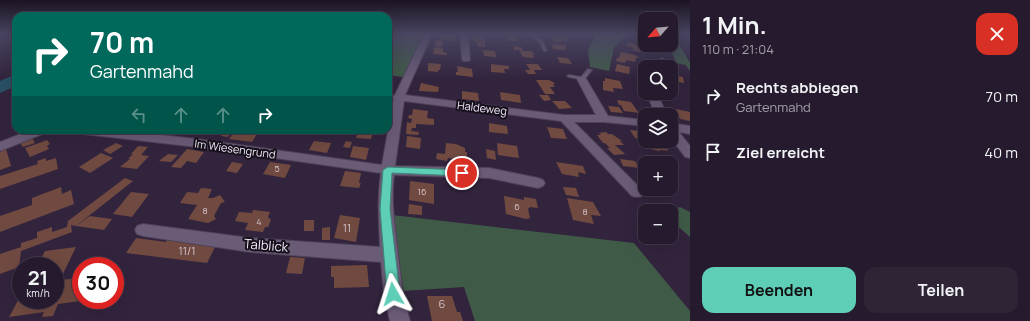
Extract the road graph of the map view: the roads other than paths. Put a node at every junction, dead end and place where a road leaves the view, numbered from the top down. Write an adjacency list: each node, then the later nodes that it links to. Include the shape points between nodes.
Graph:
1 (420, 49): 7 (street)
2 (465, 49): 3 (street)
3 (466, 59)
4 (590, 70): 6 (lane)
5 (569, 76): 6 (lane)
6 (582, 79): 9 (street)
7 (394, 96): 8 (street, Haldeweg); 10 (street)
8 (564, 118): 9 (street, Haldeweg); 22 (street)
9 (604, 119): 11 (street, Haldeweg)
10 (392, 121)
11 (638, 122)
12 (678, 127): 13 (street)
13 (690, 130)
14 (32, 134): 18 (street)
15 (118, 134): 20 (street, Im Wiesengrund)
16 (391, 134): 20 (street)
17 (678, 139): 19 (street)
18 (0, 147)
19 (690, 154)
20 (388, 170): 21 (street, Im Wiesengrund, via 489,173); 24 (street, via 385,209)
21 (538, 183)
22 (637, 192)
23 (143, 230): 24 (street, Talblick, via 250,245)
24 (389, 255): 25 (street, via 393,294)
25 (400, 321)

